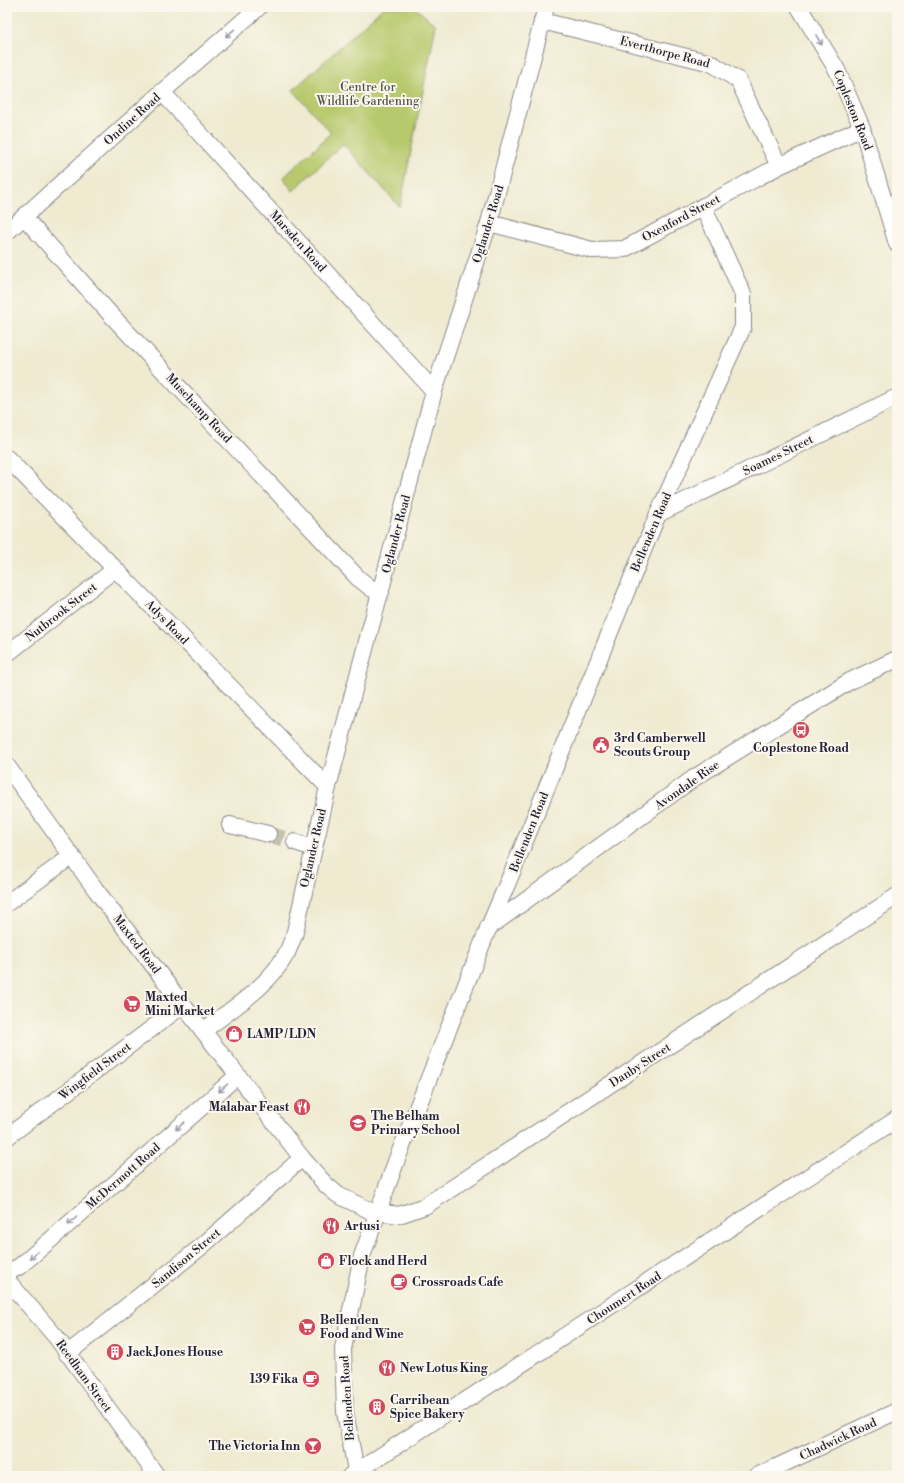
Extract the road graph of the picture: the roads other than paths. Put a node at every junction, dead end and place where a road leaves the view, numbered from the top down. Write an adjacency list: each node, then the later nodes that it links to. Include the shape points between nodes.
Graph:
1 (259, 7): 4 (street, Ondine Road, one-way to 4)
2 (799, 7): 5 (street, Copleston Road, one-way to 5, via 837,70)
3 (544, 14): 6 (street, Everthorpe Road, via 711,63 738,80); 9 (street, Oglander Road)
4 (162, 92): 8 (street, Ondine Road); 12 (street, Marsden Road)
5 (862, 128): 6 (street, Oxenford Street); 11 (street, Copleston Road)
6 (779, 166): 7 (street, Oxenford Street)
7 (702, 206): 9 (street, Oxenford Street, via 624,249 592,250); 15 (street, Bellenden Road, via 743,294 743,327)
8 (24, 217): 10 (street, Ondine Road); 17 (street, Muschamp Road, via 112,316 358,578 372,589)
9 (489, 223): 12 (street, Oglander Road)
10 (7, 232)
11 (897, 244)
12 (434, 391): 17 (street, Oglander Road)
13 (897, 397): 15 (street, Soames Street)
14 (7, 458): 16 (street, Adys Road)
15 (658, 514): 29 (street, Bellenden Road)
16 (116, 569): 18 (street, Nutbrook Street); 21 (street, Adys Road)
17 (381, 592): 21 (street, Oglander Road)
18 (7, 654)
19 (897, 659): 29 (street, Avondale Rise, via 850,680 694,778)
20 (7, 766): 26 (street, Maxted Road)
21 (328, 787): 25 (street, Oglander Road)
22 (230, 825): 23 (street)
23 (268, 834)
24 (295, 842): 25 (street)
25 (313, 848): 31 (street, Oglander Road, via 294,936 285,956 273,973 247,997)
26 (72, 856): 28 (street); 30 (street, Maxted Road)
27 (897, 896): 36 (street, Danby Street, via 425,1206 399,1215)
28 (7, 903)
29 (488, 929): 36 (street, Bellenden Road)
30 (183, 1005): 31 (street, Maxted Road); 34 (street, Wingfield Street)
31 (203, 1031): 32 (street, Maxted Road)
32 (237, 1076): 35 (street, Maxted Road); 37 (street, McDermott Road, one-way to 37, via 47,1243 20,1266)
33 (897, 1119): 41 (street, Choumert Road)
34 (7, 1137)
35 (302, 1158): 36 (street, Maxted Road, via 338,1195); 39 (street, Sandison Street, via 202,1246)
36 (377, 1213): 41 (street, Bellenden Road, via 362,1256 343,1349 345,1412)
37 (7, 1273)
38 (7, 1280): 39 (street, Reedham Street, via 56,1337)
39 (67, 1354): 42 (street, Reedham Street)
40 (897, 1411): 43 (street, Chadwick Road)
41 (354, 1475)
42 (157, 1476)
43 (757, 1476)

